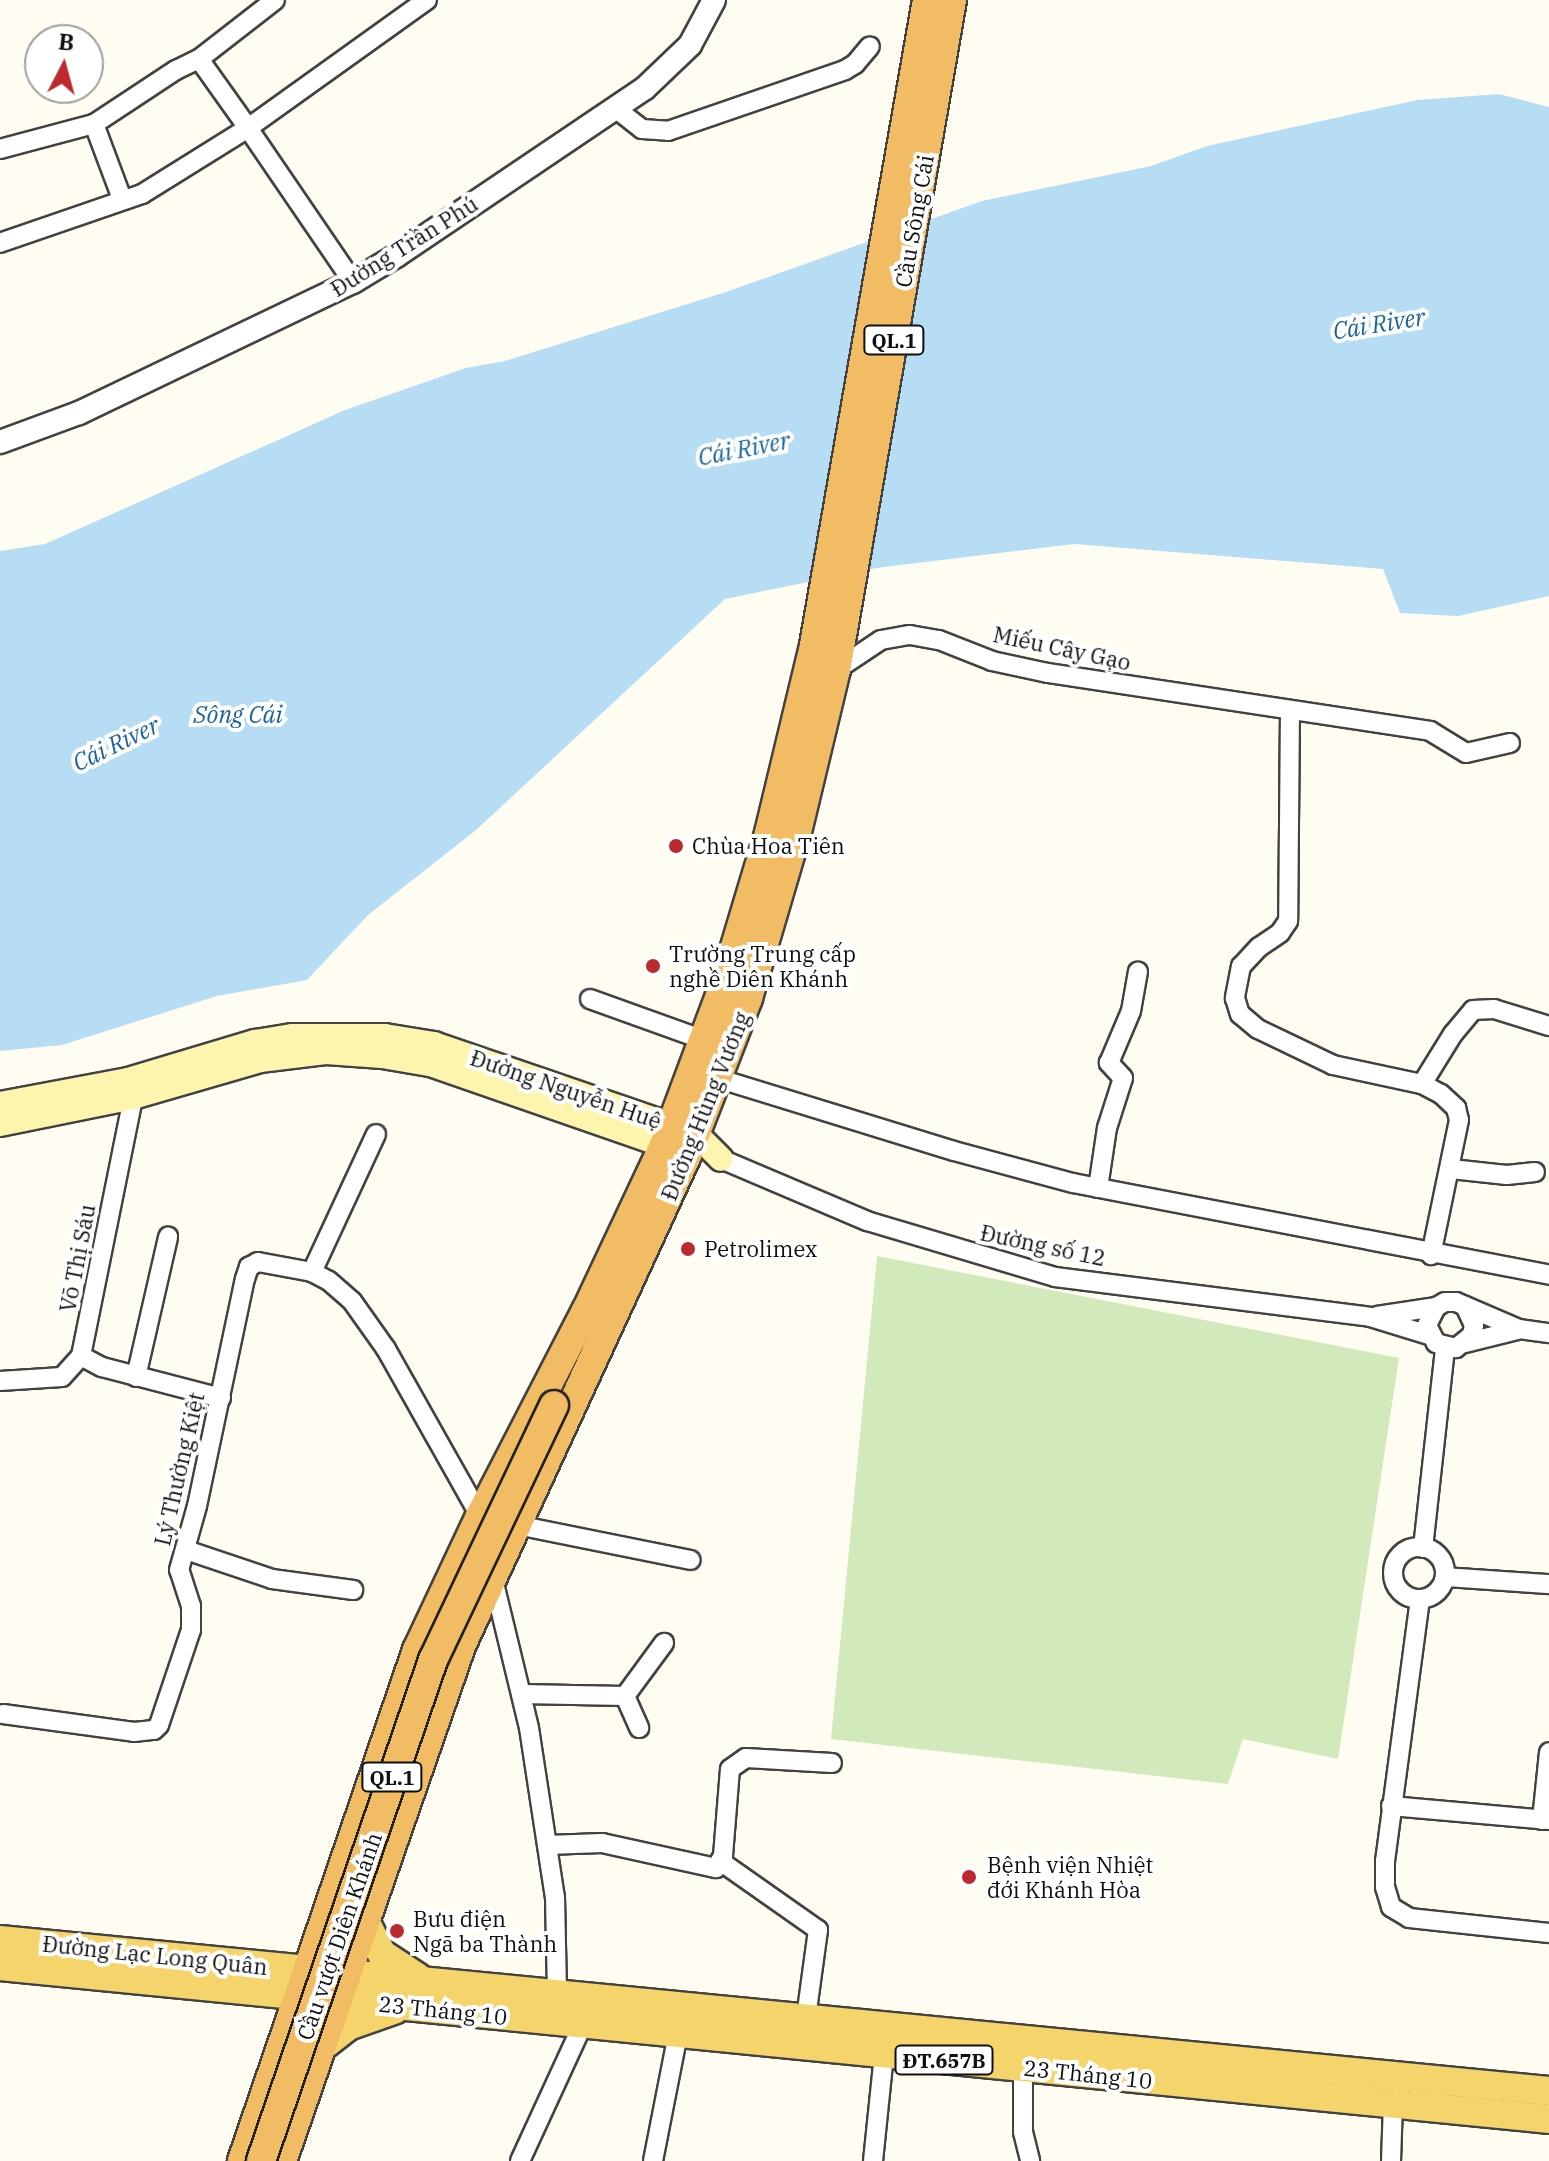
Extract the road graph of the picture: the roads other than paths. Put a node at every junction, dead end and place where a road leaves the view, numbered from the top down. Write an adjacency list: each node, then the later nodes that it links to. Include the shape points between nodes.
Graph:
1 (275, 0): 8 (street)
2 (427, 0): 11 (street)
3 (714, 0): 9 (street, Đường Trần Phú, via 680,56)
4 (927, 0): 6 (highway, QL.1)
5 (952, 0): 6 (highway, QL.1)
6 (934, 32): 17 (highway, Cầu Sông Cái / QL.1)
7 (870, 46): 9 (street, via 845,70 668,131 642,129)
8 (199, 59): 10 (street); 11 (street)
9 (615, 108): 15 (street, Đường Trần Phú)
10 (94, 124): 12 (street); 13 (street)
11 (248, 128): 13 (street, via 156,188); 15 (street)
12 (0, 149)
13 (122, 199): 14 (street)
14 (0, 243)
15 (353, 282): 16 (street, Đường Trần Phú, via 79,413)
16 (0, 442)
17 (830, 655): 18 (street, Miếu Cây Gạo, via 910,635 1048,673); 23 (highway, Đường Hùng Vương / QL.1); 25 (highway, Đường Hùng Vương / QL.1, via 773,919)
18 (1290, 710): 19 (street, Miếu Cây Gạo, via 1430,731 1466,753); 26 (street, via 1288,921 1241,966 1235,982 1237,1007 1258,1029 1321,1060)
19 (1510, 743)
20 (1138, 972): 35 (street, via 1131,1011 1109,1063 1123,1078 1107,1128)
21 (590, 999): 23 (street)
22 (1549, 1026): 26 (street, via 1494,1009 1473,1010)
23 (704, 1040): 24 (highway, Đường Hùng Vương / QL.1)
24 (693, 1070): 25 (street); 31 (highway, Đường Hùng Vương / QL.1)
25 (719, 1080): 31 (highway, Đường Hùng Vương / QL.1); 35 (street)
26 (1422, 1084): 33 (street, via 1441,1094 1459,1114)
27 (131, 1089): 28 (main road, Đường Nguyễn Huệ); 29 (main road, Đường Nguyễn Huệ); 31 (main road, Đường Nguyễn Huệ, via 267,1040 385,1036 434,1044); 49 (street, Võ Thị Sáu)
28 (0, 1104)
29 (0, 1124)
30 (376, 1134): 38 (street)
31 (680, 1139): 32 (main road, Đường Nguyễn Huệ); 42 (highway, Đường Hùng Vương / QL.1)
32 (721, 1159): 43 (street, Đường số 12, via 867,1221 1055,1277)
33 (1451, 1169): 34 (street); 37 (street)
34 (1535, 1172)
35 (1098, 1188): 37 (street)
36 (168, 1237): 50 (street)
37 (1431, 1255): 39 (street)
38 (312, 1272): 52 (street, Lý Thường Kiệt, via 263,1261 249,1267); 53 (street, via 352,1301 374,1331)
39 (1549, 1275)
40 (1465, 1306): 41 (street, via 1456,1302); 44 (street); 47 (street, via 1474,1325)
41 (1436, 1307): 43 (street, Đường số 12); 46 (street, via 1429,1315)
42 (598, 1316): 53 (highway, QL.1); 54 (highway, QL.1); 93 (highway, Cầu vượt Diên Khánh / QL.1, bridge, via 433,1660)
43 (1370, 1317): 46 (street, Đường số 12)
44 (1519, 1329): 45 (street); 47 (street)
45 (1549, 1333)
46 (1429, 1335): 48 (street)
47 (1465, 1343): 48 (street)
48 (1445, 1348): 55 (street)
49 (81, 1356): 50 (street); 51 (street, via 62,1377)
50 (136, 1377): 52 (street)
51 (0, 1381)
52 (221, 1398): 56 (street, Lý Thường Kiệt)
53 (480, 1516): 79 (highway, QL.1, via 417,1650)
54 (517, 1525): 57 (street); 58 (highway, QL.1)
55 (1423, 1548): 59 (street, via 1437,1555); 62 (street, via 1406,1551 1393,1572 1398,1588)
56 (186, 1550): 61 (street, via 272,1579); 66 (street, Lý Thường Kiệt, via 179,1574 191,1606 191,1630 157,1728 134,1732)
57 (691, 1560)
58 (492, 1576): 64 (street); 74 (highway, QL.1, via 435,1712)
59 (1445, 1577): 60 (street); 62 (street, via 1436,1592)
60 (1549, 1584)
61 (353, 1590)
62 (1420, 1599): 70 (street)
63 (664, 1643): 65 (street)
64 (521, 1694): 65 (street); 72 (street)
65 (625, 1696): 67 (street)
66 (3, 1714)
67 (639, 1728)
68 (1549, 1752): 71 (street)
69 (832, 1763): 73 (street, via 746,1758 730,1769)
70 (1391, 1806): 71 (street); 75 (street, via 1385,1887 1391,1907 1409,1918)
71 (1546, 1820)
72 (547, 1845): 73 (street, via 602,1843 716,1868); 81 (street, via 557,1914)
73 (720, 1861): 83 (street, via 818,1930)
74 (365, 1921): 78 (main road, ĐT.657B, via 382,1954); 80 (highway, QL.1)
75 (1549, 1933)
76 (0, 1940): 79 (main road, Đường Lạc Long Quân)
77 (0, 1966): 79 (main road, Đường Lạc Long Quân)
78 (425, 1982): 80 (main road, 23 Tháng 10 / ĐT.657B); 81 (main road, 23 Tháng 10 / ĐT.657B)
79 (305, 1983): 80 (main road); 92 (highway, QL.1)
80 (344, 1987): 82 (main road, 23 Tháng 10 / ĐT.657B); 86 (highway, QL.1)
81 (557, 1994): 83 (main road, 23 Tháng 10 / ĐT.657B)
82 (408, 2006): 84 (main road, 23 Tháng 10 / ĐT.657B); 86 (main road, ĐT.657B, via 366,2018)
83 (806, 2018): 89 (main road, 23 Tháng 10 / ĐT.657B)
84 (583, 2024): 85 (main road, 23 Tháng 10 / ĐT.657B); 95 (street)
85 (678, 2034): 87 (main road, 23 Tháng 10 / ĐT.657B); 96 (street)
86 (324, 2045): 94 (highway, QL.1)
87 (884, 2054): 88 (main road, 23 Tháng 10 / ĐT.657B); 97 (street)
88 (1023, 2068): 90 (main road, 23 Tháng 10 / ĐT.657B); 98 (street, via 1023,2132)
89 (1549, 2091)
90 (1393, 2104): 91 (main road, 23 Tháng 10 / ĐT.657B); 99 (street)
91 (1549, 2119)
92 (242, 2161)
93 (261, 2161)
94 (282, 2161)
95 (520, 2161)
96 (653, 2161)
97 (873, 2161)
98 (1030, 2161)
99 (1391, 2161)

